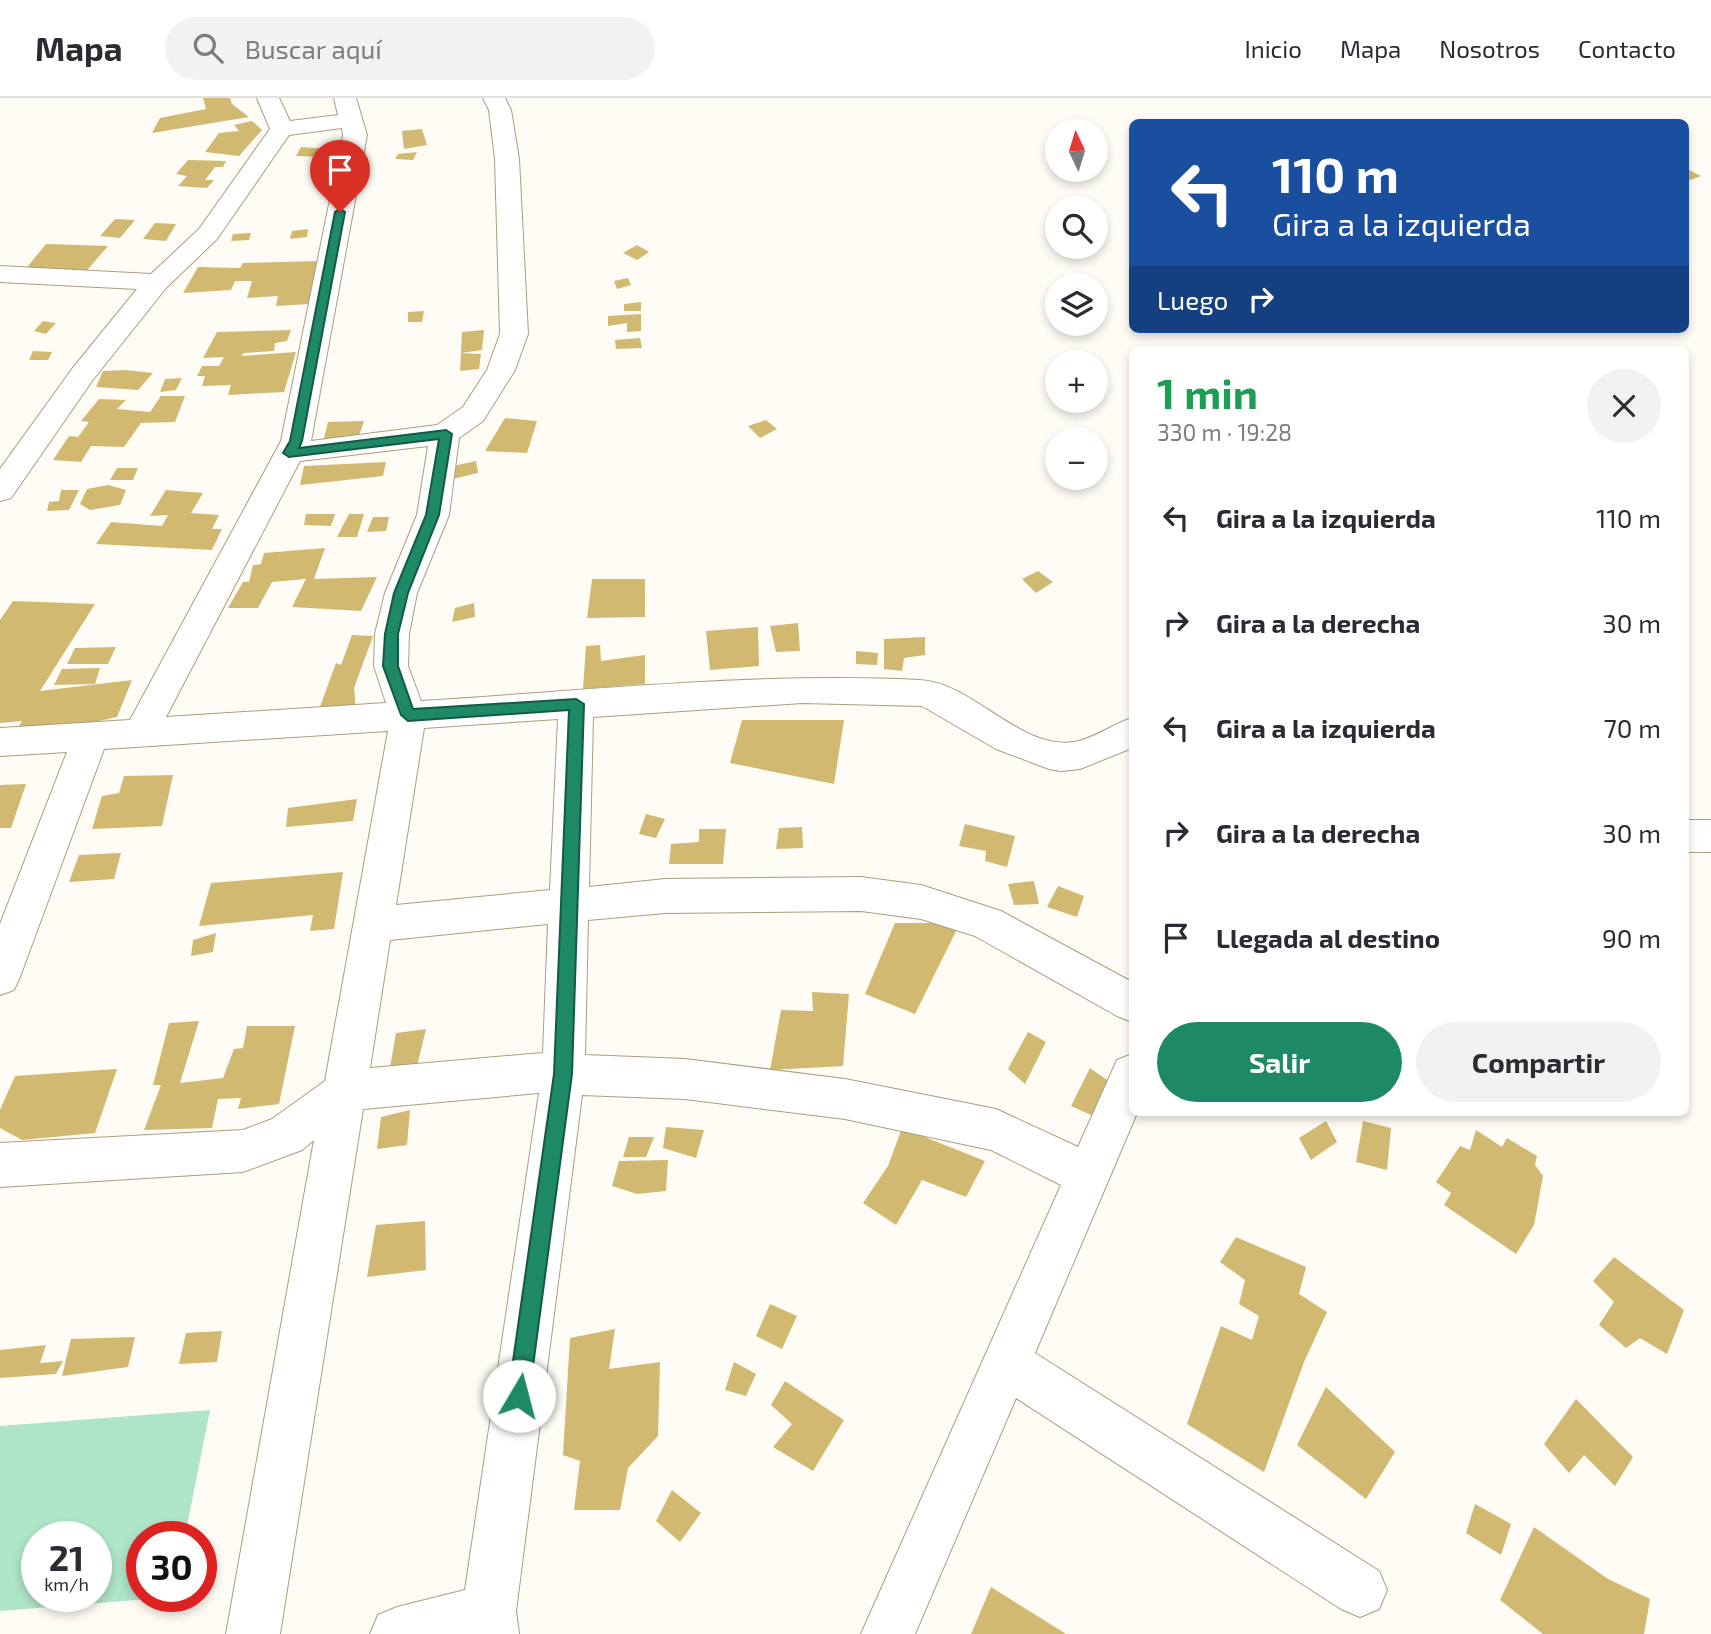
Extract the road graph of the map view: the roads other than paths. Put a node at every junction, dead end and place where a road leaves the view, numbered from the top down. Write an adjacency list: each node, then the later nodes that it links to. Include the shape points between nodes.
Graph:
1 (268, 98): 4 (street)
2 (494, 98): 7 (street, via 507,159 514,334 501,370 472,414)
3 (349, 109): 4 (street); 8 (street, via 355,135 296,441)
4 (282, 129): 6 (street, via 208,234)
5 (0, 274): 6 (street)
6 (157, 282): 9 (street, via 82,375)
7 (446, 434): 8 (street); 11 (street, via 433,515 401,593 391,634 391,666)
8 (289, 453): 12 (street)
9 (0, 491)
10 (576, 704): 11 (street); 13 (street, via 802,690 923,693 939,697 998,734 1046,754 1069,758); 18 (street)
11 (408, 715): 12 (street); 19 (street)
12 (142, 730): 14 (street)
13 (1129, 734)
14 (92, 736): 15 (street); 20 (street)
15 (0, 741)
16 (1689, 836): 17 (street)
17 (1711, 836)
18 (569, 905): 19 (street); 21 (street, via 666,896 862,894 920,902 986,923); 22 (street)
19 (374, 925): 24 (street)
20 (0, 977)
21 (1129, 1001)
22 (563, 1074): 24 (street); 26 (street, via 685,1079 845,1098 996,1130); 29 (street)
23 (1129, 1081): 26 (street)
24 (346, 1090): 25 (street, via 286,1135 243,1151); 30 (street)
25 (0, 1165)
26 (1088, 1175): 27 (street)
27 (1006, 1363): 28 (street); 32 (street)
28 (1360, 1590)
29 (490, 1622): 31 (street)
30 (253, 1634)
31 (397, 1634)
32 (888, 1634)

